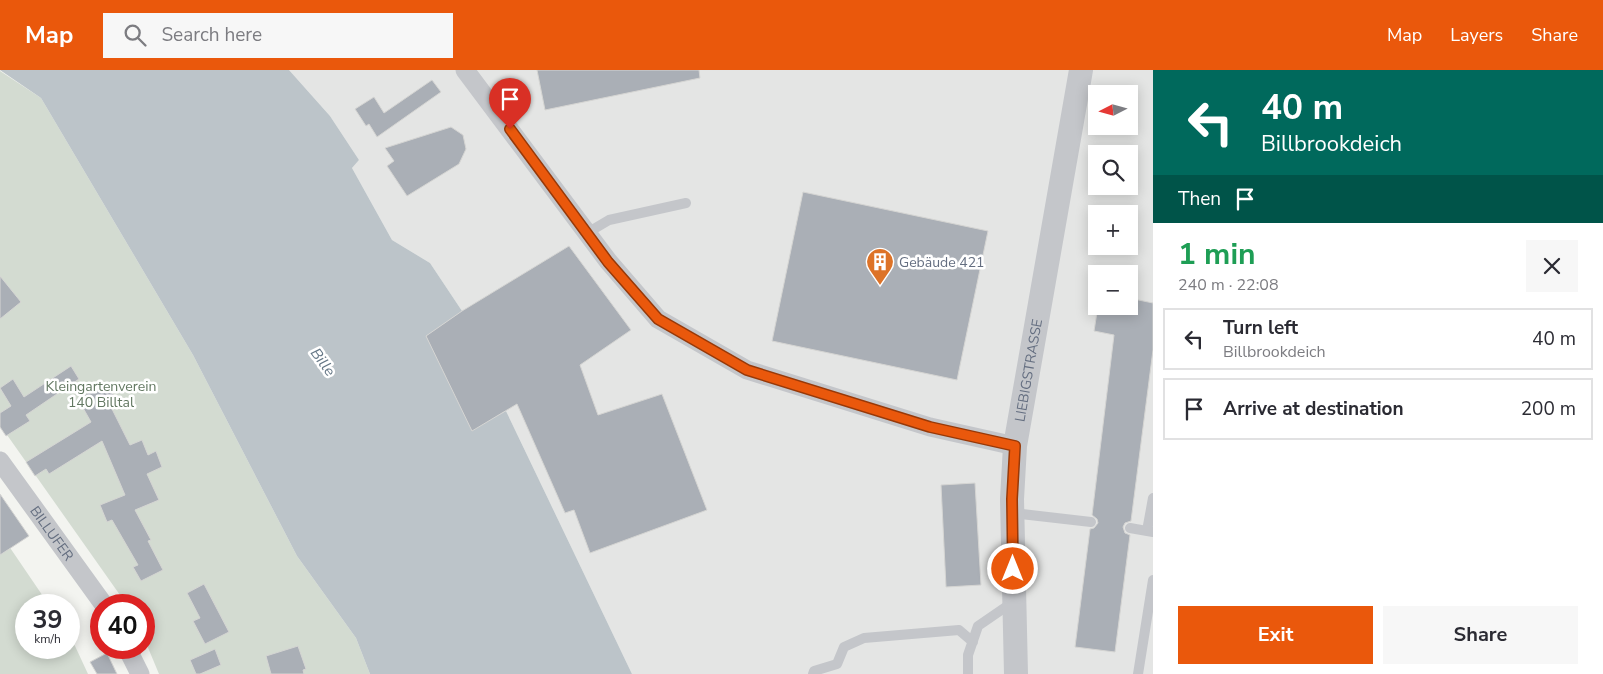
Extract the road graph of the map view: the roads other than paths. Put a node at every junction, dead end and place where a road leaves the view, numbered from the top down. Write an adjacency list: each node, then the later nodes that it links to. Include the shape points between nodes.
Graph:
1 (465, 70): 4 (street)
2 (1081, 70): 5 (street, LIEBIGSTRASSE)
3 (686, 202): 4 (lane, via 609,220)
4 (587, 233): 5 (street, via 658,319 747,370 930,427)
5 (1015, 446): 8 (street, LIEBIGSTRASSE)
6 (0, 461): 13 (street, BILLUFER)
7 (1153, 498): 11 (lane)
8 (1012, 513): 9 (lane); 14 (street, LIEBIGSTRASSE)
9 (1091, 522)
10 (1130, 528): 11 (lane)
11 (1150, 531)
12 (1153, 580): 21 (lane)
13 (96, 594)
14 (1014, 601): 15 (lane, via 978,626); 20 (street, LIEBIGSTRASSE)
15 (973, 642): 18 (lane, via 959,630 864,638 844,647 837,664 814,671); 19 (lane, via 968,655)
16 (132, 659): 17 (street)
17 (140, 674)
18 (814, 674)
19 (968, 674)
20 (1016, 674)
21 (1138, 674)

